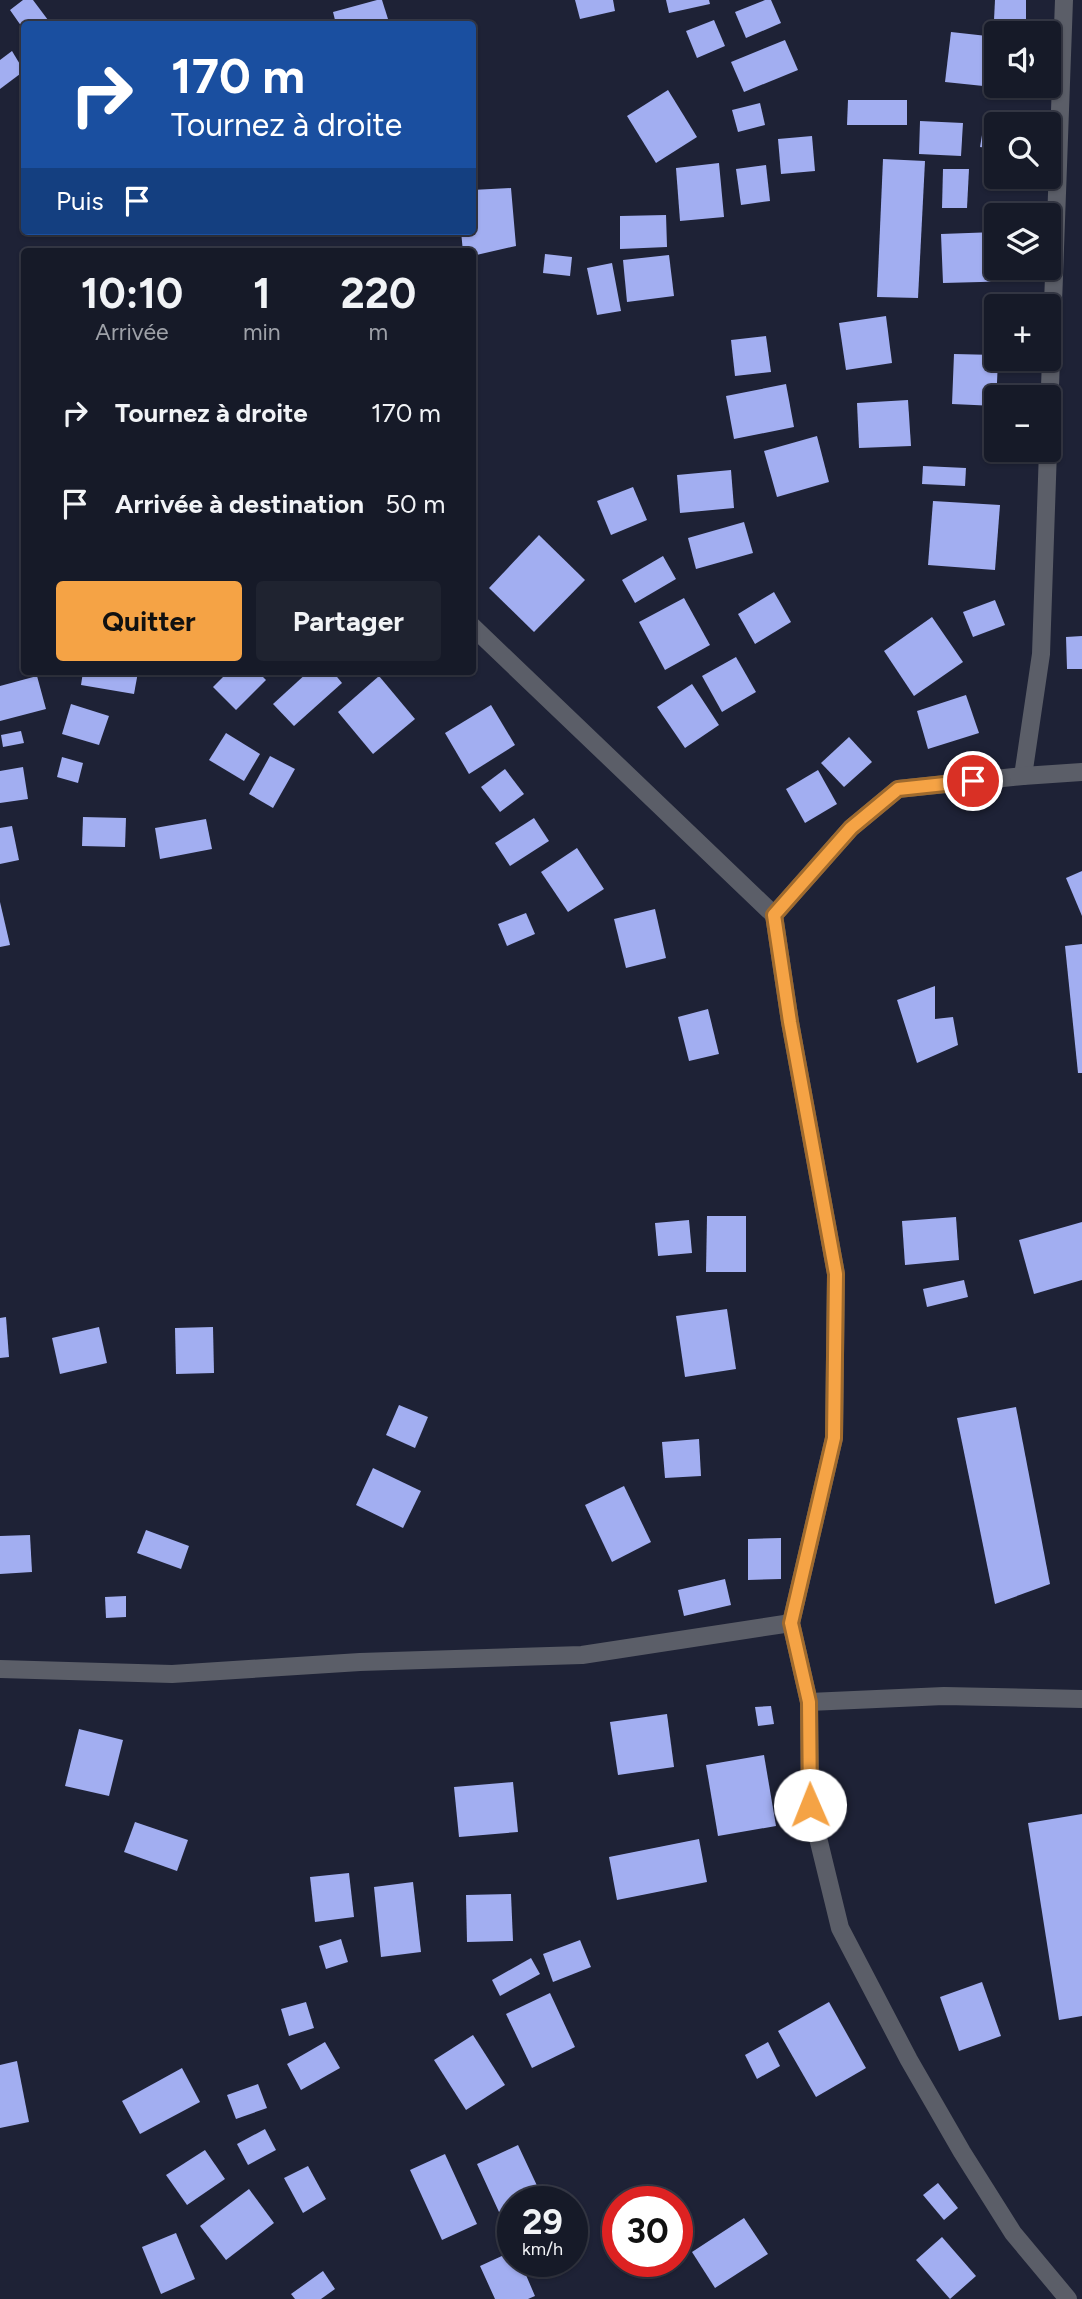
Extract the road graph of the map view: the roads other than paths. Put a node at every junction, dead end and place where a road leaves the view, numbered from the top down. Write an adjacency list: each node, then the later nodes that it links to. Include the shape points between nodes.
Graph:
1 (1064, 0): 2 (street)
2 (1050, 385)
3 (1048, 462): 6 (street, via 1041,654)
4 (476, 630): 7 (street)
5 (1082, 772): 6 (street)
6 (1023, 776): 7 (street, via 898,789 851,828)
7 (774, 915): 8 (street, via 836,1274 834,1438)
8 (791, 1623): 9 (street, via 582,1655 172,1674); 11 (street)
9 (0, 1669)
10 (1082, 1699): 11 (street, via 944,1696)
11 (809, 1702): 12 (street, via 810,1805 840,1928 962,2152 1013,2233)
12 (1068, 2299)

